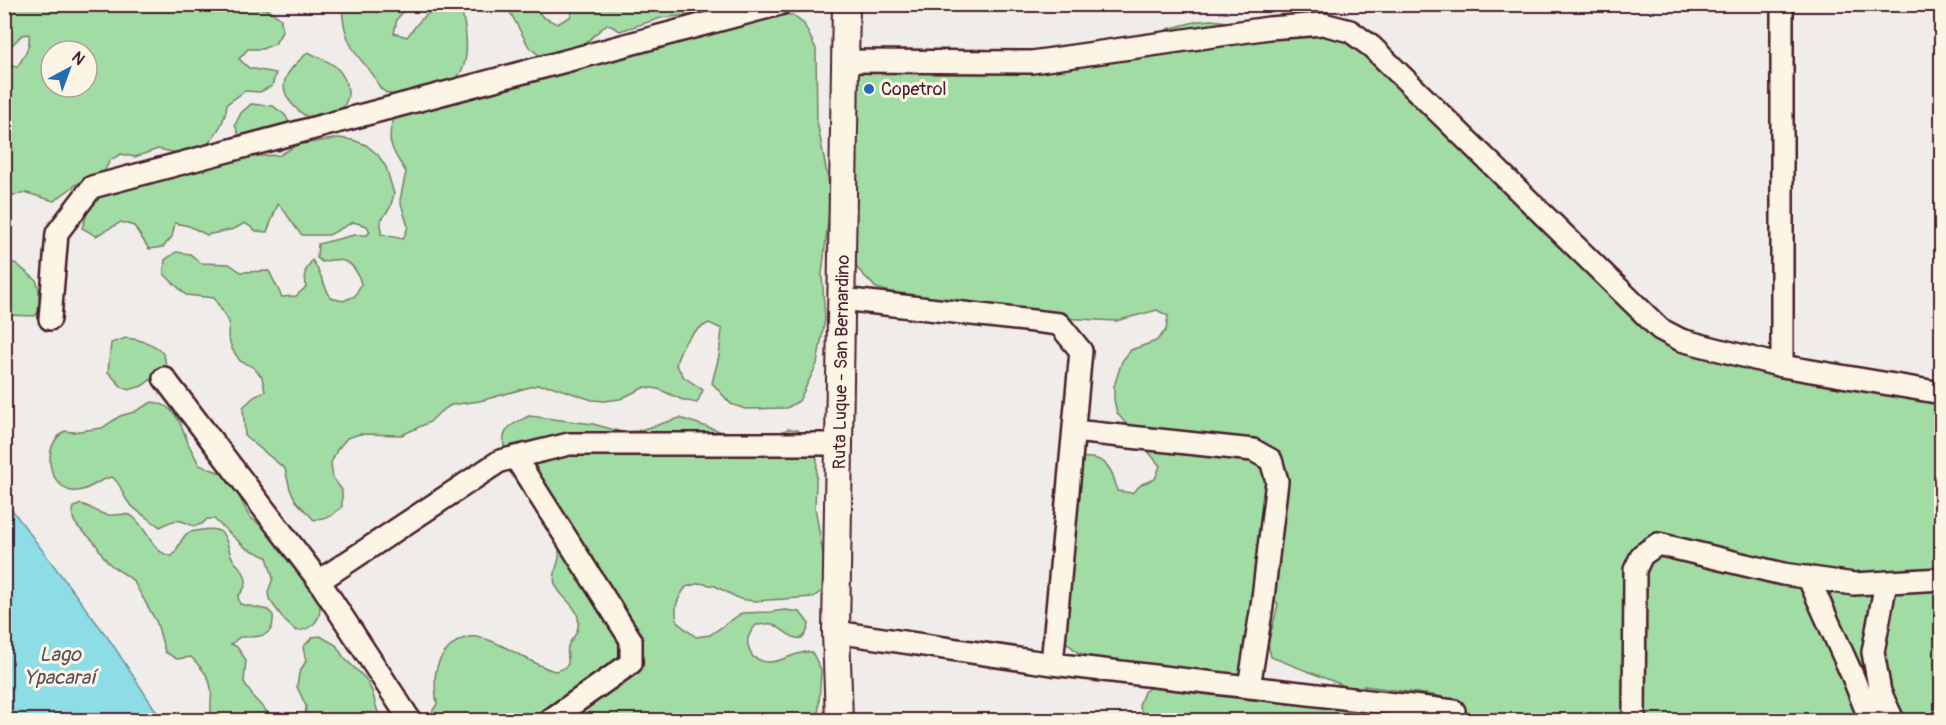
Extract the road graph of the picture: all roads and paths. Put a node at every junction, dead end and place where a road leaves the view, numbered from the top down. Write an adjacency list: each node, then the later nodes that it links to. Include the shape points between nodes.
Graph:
1 (780, 4): 6 (street, via 92,187 57,233)
2 (1782, 4): 7 (street)
3 (845, 7): 4 (main road, Ruta Luque - San Bernardino)
4 (845, 61): 5 (main road, Ruta Luque - San Bernardino); 7 (street, via 1032,62 1269,28 1323,24 1350,31 1372,47 1660,329 1681,340)
5 (842, 299): 10 (street, via 1059,324 1081,351); 11 (main road, Ruta Luque - San Bernardino)
6 (50, 319)
7 (1782, 366): 9 (street)
8 (164, 378): 15 (street)
9 (1941, 393)
10 (1074, 430): 18 (street); 19 (street, via 1253,450 1271,460 1277,481)
11 (839, 449): 12 (street, via 829,444 569,444); 17 (main road, Ruta Luque - San Bernardino)
12 (515, 457): 15 (street, via 500,461); 23 (street, via 631,640 631,663)
13 (1808, 577): 16 (street, via 1854,584); 20 (street, via 1658,544 1642,555 1635,570); 27 (street)
14 (1941, 579): 16 (street)
15 (319, 581): 22 (street)
16 (1886, 582): 28 (street, via 1873,652 1880,692)
17 (836, 632): 18 (street); 24 (main road, Ruta Luque - San Bernardino)
18 (1052, 664): 19 (street)
19 (1249, 687): 21 (street)
20 (1634, 695): 25 (street); 26 (street)
21 (1454, 711)
22 (410, 720)
23 (550, 720)
24 (839, 720)
25 (1634, 720)
26 (1646, 720)
27 (1870, 720)
28 (1893, 720)

